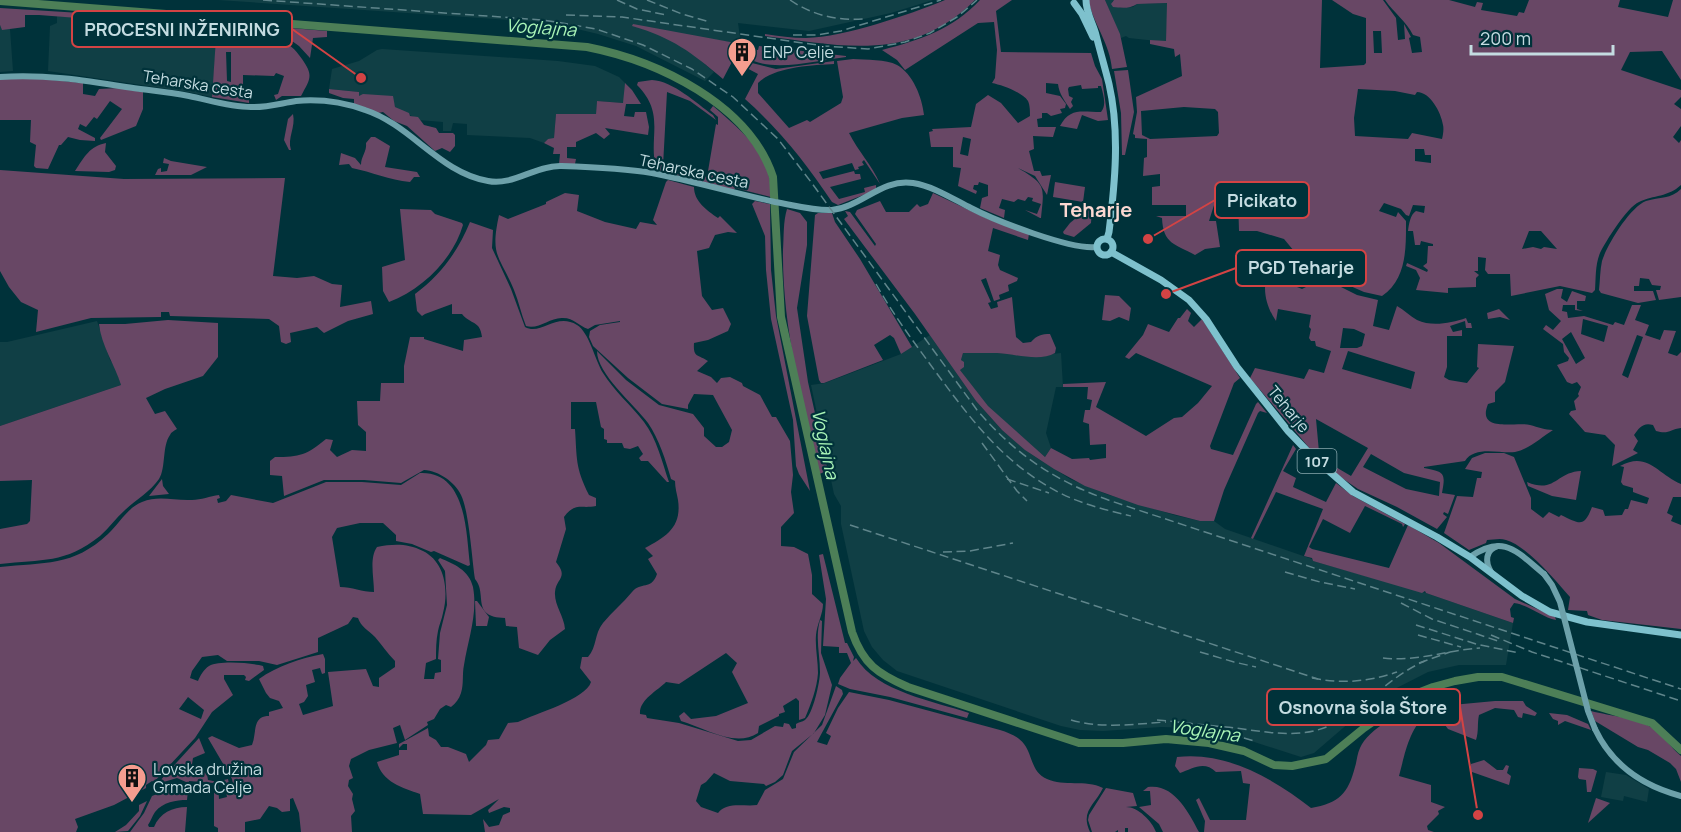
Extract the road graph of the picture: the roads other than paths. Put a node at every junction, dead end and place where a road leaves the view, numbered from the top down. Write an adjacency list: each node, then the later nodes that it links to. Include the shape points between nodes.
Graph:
1 (1085, 0): 2 (main road); 3 (main road)
2 (1072, 2): 3 (main road)
3 (1098, 48): 5 (main road, via 1109,85 1115,135 1113,202)
4 (0, 77): 6 (street, Teharska cesta, via 75,78 250,108 301,101 331,102 379,115 453,168 485,181 507,181 554,166 651,173 790,205 834,210 885,186 913,183 1031,231 1079,247)
5 (1107, 239): 6 (main road, via 1099,240); 7 (main road, via 1113,245)
6 (1096, 247): 7 (main road, 107, via 1100,254)
7 (1111, 252): 9 (main road, Teharje / 107, via 1189,300 1288,431 1340,482)
8 (1503, 546): 9 (street, via 1492,545); 10 (street, via 1488,555 1487,565); 12 (street, bridge, via 1544,574 1552,585 1560,602 1588,711 1609,754 1629,772 1658,789)
9 (1470, 557): 10 (main road, 107)
10 (1493, 575): 11 (main road, 107, via 1550,612 1587,622)
11 (1681, 635)
12 (1681, 796)

